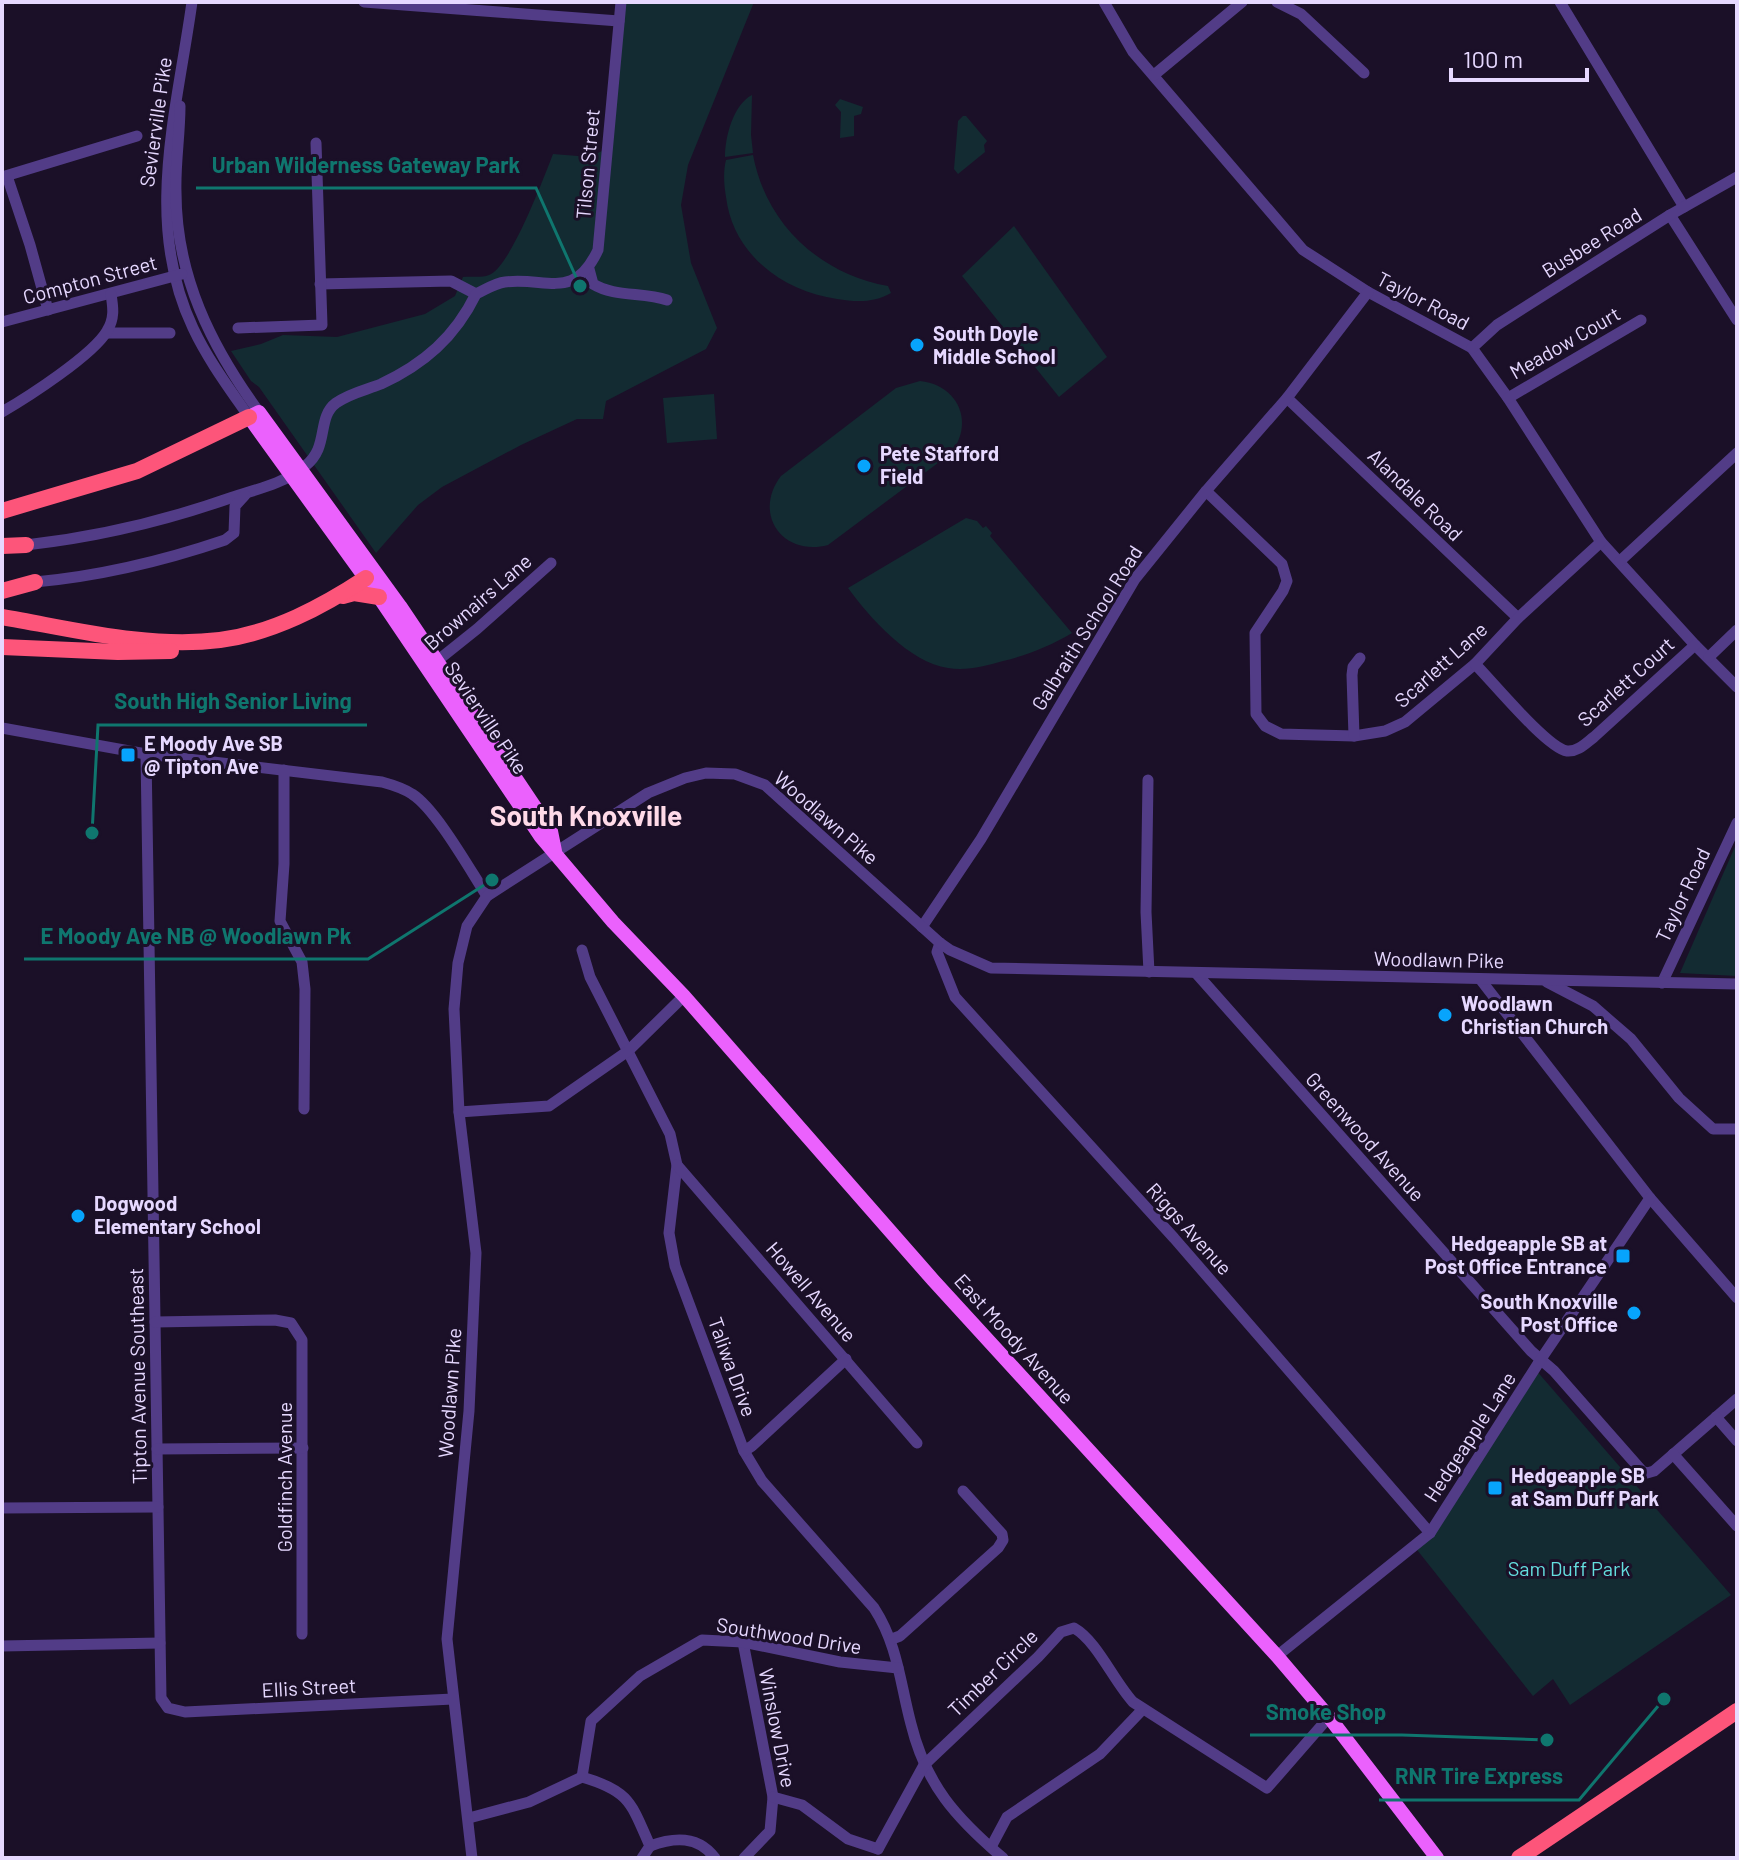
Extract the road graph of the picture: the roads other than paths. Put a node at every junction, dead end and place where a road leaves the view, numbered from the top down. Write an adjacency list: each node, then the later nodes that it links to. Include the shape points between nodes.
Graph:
1 (192, 2): 12 (street, Sevierville Pike)
2 (364, 2): 8 (street)
3 (621, 2): 9 (street, Tilson Street)
4 (1104, 2): 11 (street, Taylor Road, via 1133,52)
5 (1242, 2): 11 (street)
6 (1277, 2): 10 (street, via 1301,14)
7 (1560, 2): 17 (street)
8 (457, 6): 9 (street)
9 (619, 21): 19 (street, Tilson Street, via 598,250)
10 (1364, 73)
11 (1154, 75): 22 (street, Taylor Road, via 1303,250)
12 (180, 86): 20 (street, Sevierville Pike); 20 (street, Sevierville Pike, via 165,192 169,243)
13 (137, 136): 15 (street)
14 (316, 143): 21 (street)
15 (5, 176): 26 (street)
16 (1737, 177): 17 (street, Busbee Road)
17 (1684, 207): 18 (street, Busbee Road)
18 (1670, 215): 28 (street); 33 (street, Busbee Road, via 1497,325)
19 (589, 269): 24 (street, via 572,281 509,281); 25 (street, via 593,284 603,290)
20 (181, 274): 23 (street, Compton Street); 37 (street, Sevierville Pike, via 192,325 205,352)
21 (320, 284): 24 (street, via 451,281); 30 (street, via 322,325)
22 (1368, 292): 33 (street, Taylor Road); 34 (street, Galbraith School Road)
23 (111, 294): 26 (street, Compton Street); 31 (street, via 114,309)
24 (476, 294): 40 (street, via 432,355 407,372 336,403 326,418 318,451 307,465)
25 (667, 300)
26 (48, 310): 29 (street, Compton Street)
27 (1641, 320): 35 (street, Meadow Court)
28 (1737, 320)
29 (2, 322)
30 (238, 328)
31 (107, 333): 32 (street); 36 (street)
32 (170, 333)
33 (1472, 348): 35 (street, Taylor Road)
34 (1287, 398): 39 (street, Galbraith School Road); 56 (street, Alandale Road)
35 (1508, 398): 45 (street, Taylor Road)
36 (2, 412)
37 (254, 414): 42 (highway, via 137,471); 44 (main road, Sevierville Pike, via 286,450); 44 (main road, Sevierville Pike, via 264,438)
38 (1737, 453): 48 (street)
39 (1206, 491): 67 (street, Scarlett Lane, via 1282,564 1287,581 1255,633 1256,714 1281,734); 74 (street, Galbraith School Road, via 1135,579 981,839)
40 (246, 494): 41 (street); 43 (street)
41 (215, 504): 43 (street); 46 (street, via 127,530)
42 (2, 511)
43 (233, 512): 51 (street, via 235,530 225,540 143,565)
44 (334, 526): 50 (main road, Sevierville Pike)
45 (1601, 542): 48 (street, Taylor Road); 56 (street, Scarlett Lane)
46 (26, 545): 47 (highway)
47 (2, 546)
48 (1620, 561): 59 (street, Taylor Road)
49 (551, 563): 63 (street, Brownairs Lane)
50 (370, 575): 53 (main road, Sevierville Pike); 54 (highway); 63 (main road, Sevierville Pike)
51 (35, 582): 52 (highway)
52 (2, 591)
53 (379, 597): 54 (highway, via 348,594); 63 (main road, Sevierville Pike)
54 (327, 602): 58 (highway, via 277,625)
55 (2, 617): 58 (highway, via 146,640)
56 (1518, 618): 64 (street, Scarlett Lane)
57 (1737, 630): 61 (street)
58 (219, 640): 60 (highway, via 194,648 141,652)
59 (1695, 645): 61 (street, Taylor Road); 64 (street, Scarlett Court, via 1594,737 1570,751 1549,741)
60 (2, 647)
61 (1709, 657): 65 (street, Taylor Road)
62 (1360, 658): 67 (street, via 1352,675)
63 (433, 664): 72 (main road, Sevierville Pike, via 541,837)
64 (1475, 664): 67 (street, Scarlett Lane, via 1405,722)
65 (1737, 687)
66 (2, 728): 68 (street)
67 (1354, 736)
68 (146, 754): 69 (street); 91 (street, Tipton Avenue Southeast)
69 (284, 770): 73 (street, via 382,782 412,794 432,812); 85 (street, via 280,921 302,962)
70 (1148, 780): 77 (street)
71 (1737, 823): 81 (street, Taylor Road)
72 (555, 851): 73 (street, Woodlawn Pike); 74 (street, Woodlawn Pike, via 648,793 706,773 735,774 765,785); 83 (main road, East Moody Avenue)
73 (487, 896): 86 (street, Woodlawn Pike, via 467,926 458,963 454,1009)
74 (922, 927): 75 (street, Woodlawn Pike)
75 (940, 943): 77 (street, Woodlawn Pike, via 991,968); 106 (street, Riggs Avenue, via 937,952 955,997 1174,1238)
76 (582, 950): 84 (street, Taliwa Drive)
77 (1149, 972): 78 (street, Woodlawn Pike)
78 (1196, 973): 79 (street, Woodlawn Pike); 93 (street, Greenwood Avenue)
79 (1480, 979): 80 (street, Woodlawn Pike); 89 (street)
80 (1543, 980): 81 (street, Woodlawn Pike); 87 (street, via 1593,1006 1631,1039 1679,1098 1713,1129)
81 (1662, 983): 82 (street, Woodlawn Pike)
82 (1737, 984)
83 (684, 996): 84 (street); 112 (main road, East Moody Avenue, via 933,1280)
84 (628, 1051): 86 (street, via 549,1106); 88 (street, Taliwa Drive, via 670,1134)
85 (304, 1109)
86 (459, 1112): 114 (street, Woodlawn Pike, via 476,1253 469,1411 447,1639)
87 (1737, 1129)
88 (677, 1165): 92 (street, Howell Avenue); 100 (street, Taliwa Drive, via 669,1233 675,1266)
89 (1650, 1198): 90 (street); 93 (street, Hedgeapple Lane)
90 (1737, 1298)
91 (155, 1322): 98 (street, Goldfinch Avenue, via 291,1323 302,1340); 99 (street, Tipton Avenue Southeast)
92 (846, 1359): 97 (street, Howell Avenue); 100 (street)
93 (1541, 1359): 101 (street, Greenwood Avenue, via 1642,1471 1654,1471); 106 (street, Hedgeapple Lane)
94 (1737, 1399): 95 (street)
95 (1716, 1417): 96 (street); 101 (street)
96 (1737, 1441)
97 (917, 1443)
98 (303, 1448): 99 (street); 107 (street, Goldfinch Avenue)
99 (157, 1449): 103 (street, Tipton Avenue Southeast)
100 (744, 1451): 108 (street, Taliwa Drive, via 762,1481 874,1608)
101 (1673, 1454): 105 (street)
102 (963, 1491): 108 (street, Southwood Drive, via 1003,1540)
103 (158, 1507): 104 (street); 110 (street, Tipton Avenue Southeast)
104 (2, 1508)
105 (1737, 1526)
106 (1430, 1533): 112 (street, Hedgeapple Lane)
107 (302, 1634)
108 (892, 1639): 113 (street, Taliwa Drive)
109 (743, 1642): 113 (street, Southwood Drive); 120 (street, Southwood Drive, via 702,1640 640,1676 591,1721); 121 (street, Winslow Drive)
110 (160, 1643): 111 (street); 115 (street, Tipton Avenue Southeast, via 159,1686)
111 (2, 1646)
112 (1277, 1656): 118 (main road, East Moody Avenue)
113 (898, 1668): 119 (street, Taliwa Drive)
114 (453, 1699): 115 (street, Ellis Street, via 185,1712); 122 (street, Woodlawn Pike)
115 (168, 1708)
116 (1143, 1709): 118 (street, via 1267,1788); 119 (street, Timber Circle, via 1116,1684 1085,1634 1074,1628 1061,1632); 124 (street, via 1100,1754 1007,1817)
117 (1737, 1711): 132 (highway)
118 (1329, 1717): 131 (main road, East Moody Avenue)
119 (924, 1765): 124 (street, Taliwa Drive, via 953,1811); 125 (street)
120 (582, 1777): 122 (street, via 529,1802); 123 (street, via 610,1785 630,1802)
121 (773, 1797): 125 (street, via 802,1805); 129 (street, Winslow Drive, via 770,1831)
122 (469, 1818): 126 (street, Woodlawn Pike)
123 (650, 1846): 127 (street); 128 (street, via 667,1839 690,1840)
124 (991, 1847): 130 (street, Taliwa Drive)
125 (878, 1854)
126 (472, 1858)
127 (642, 1858)
128 (715, 1858)
129 (744, 1858)
130 (1003, 1858)
131 (1437, 1858)
132 (1519, 1858)

